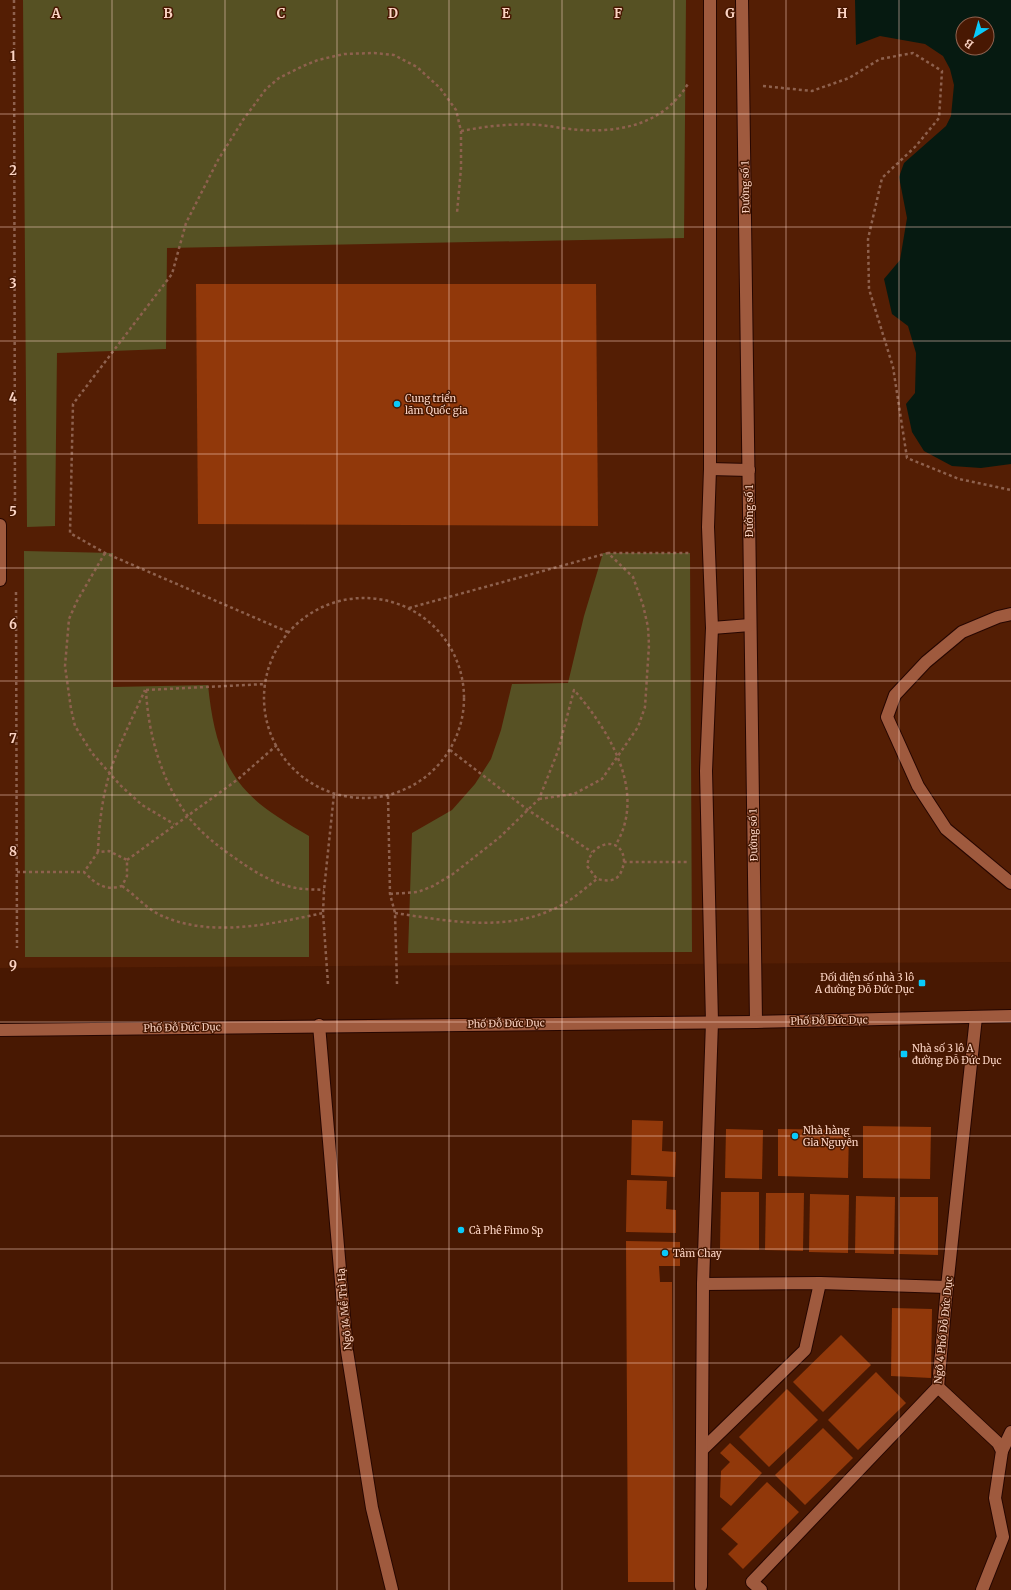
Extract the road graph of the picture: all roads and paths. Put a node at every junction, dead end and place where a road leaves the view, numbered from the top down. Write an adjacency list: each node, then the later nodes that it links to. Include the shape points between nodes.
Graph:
1 (14, 0): 11 (path)
2 (710, 0): 8 (street)
3 (742, 0): 9 (street, Đường số 1)
4 (691, 78): 6 (path, via 686,89 665,111 646,122 625,127 589,130 539,125 496,125)
5 (763, 86): 10 (path, via 812,91 849,78 880,59 913,53 942,71 939,118 916,146 882,178 868,239 869,289 893,367 907,458 959,479)
6 (461, 131): 7 (path); 14 (path, via 456,110 440,88 417,67 394,55 344,54 318,60 280,78 266,89 218,160 186,223 172,274 73,404 70,533)
7 (457, 213)
8 (710, 469): 9 (street); 24 (street, via 708,526)
9 (749, 470): 23 (street, Đường số 1)
10 (1011, 490)
11 (16, 516)
12 (0, 525): 13 (street)
13 (0, 544): 17 (street)
14 (105, 553): 25 (path); 31 (path, via 69,619 65,666 75,726 92,753)
15 (608, 553): 16 (path); 19 (path); 30 (path, via 633,577 643,605 649,645 645,707 638,728)
16 (691, 553)
17 (0, 580)
18 (16, 588): 44 (path)
19 (409, 608): 25 (path, via 378,599 345,599 314,611); 29 (path, via 436,628 455,655 464,687 463,720)
20 (1011, 614): 21 (street)
21 (998, 617): 22 (street); 47 (street, via 962,632 926,662 895,695 887,717 918,786 946,829)
22 (1011, 622)
23 (750, 625): 24 (street); 59 (street, Đường số 1)
24 (712, 628): 58 (street, via 706,771)
25 (288, 632): 26 (path, via 271,660)
26 (266, 684): 27 (path); 28 (path, via 264,692 268,725)
27 (146, 690): 31 (path, via 121,741); 36 (path, via 151,735 166,778)
28 (277, 745): 32 (path, via 282,754 305,778); 36 (path, via 238,780)
29 (450, 750): 33 (path, via 434,771 413,786); 35 (path)
30 (618, 756): 34 (path, via 602,779 589,788 574,794); 34 (path, via 591,709 574,690 558,751); 38 (path, via 627,804 623,834)
31 (110, 772): 37 (path, via 131,796); 39 (path, via 100,819)
32 (334, 794): 33 (path, via 361,798); 49 (path)
33 (388, 796): 50 (path)
34 (539, 799): 35 (path)
35 (528, 810): 40 (path); 50 (path, via 500,837 448,877 418,892)
36 (187, 815): 37 (path); 49 (path, via 219,847 251,869 288,886)
37 (174, 824): 41 (path)
38 (615, 846): 40 (path, via 606,843); 42 (path, via 623,852)
39 (98, 852): 41 (path, via 108,851); 45 (path)
40 (592, 852): 46 (path, via 587,866)
41 (127, 860): 48 (path, via 127,876)
42 (624, 862): 43 (path); 46 (path, via 622,872 616,879)
43 (692, 862)
44 (17, 872): 45 (path); 53 (path)
45 (84, 872): 48 (path, via 93,882 104,888)
46 (596, 878): 52 (path, via 572,898 550,910 512,922 484,924)
47 (1011, 883)
48 (122, 886): 51 (path, via 157,913 172,920 204,926 265,924)
49 (324, 890): 51 (path)
50 (390, 894): 52 (path)
51 (323, 913): 54 (path)
52 (395, 913): 55 (path)
53 (17, 948)
54 (328, 984)
55 (397, 984)
56 (1011, 1016): 57 (street, Phố Đỗ Đức Dục)
57 (976, 1017): 59 (street, Phố Đỗ Đức Dục); 64 (street, Ngõ 4 Phố Đỗ Đức Dục)
58 (712, 1022): 59 (street, Phố Đỗ Đức Dục); 60 (street, Phố Đỗ Đức Dục); 63 (street)
59 (756, 1022)
60 (319, 1025): 61 (street, Phố Đỗ Đức Dục); 70 (street, Ngõ 14 Mễ Trì Hạ, via 348,1351 372,1508)
61 (0, 1030)
62 (820, 1283): 63 (street); 64 (street); 67 (street, via 805,1350)
63 (703, 1284): 67 (street)
64 (947, 1286): 65 (street, Ngõ 4 Phố Đỗ Đức Dục)
65 (938, 1387): 68 (street, via 998,1443); 71 (street, Ngõ 4 Phố Đỗ Đức Dục, via 752,1582)
66 (1011, 1432): 68 (street)
67 (702, 1450): 69 (street)
68 (1002, 1451): 72 (street, via 995,1498 1003,1537)
69 (701, 1586)
70 (392, 1590)
71 (761, 1590)
72 (982, 1590)

